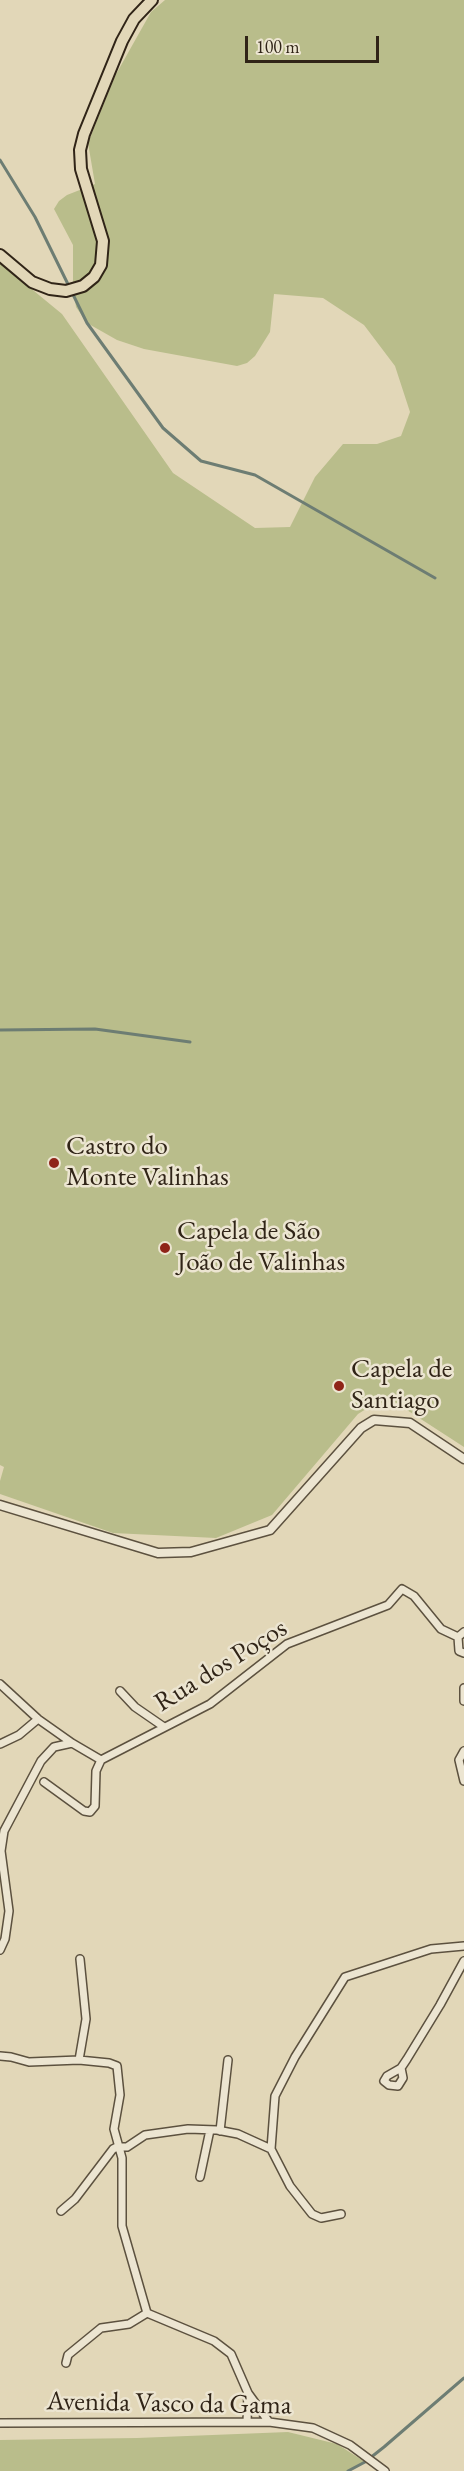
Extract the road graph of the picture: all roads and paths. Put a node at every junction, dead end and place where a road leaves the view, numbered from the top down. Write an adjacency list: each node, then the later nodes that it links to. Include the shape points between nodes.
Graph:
1 (152, 0): 2 (main road, via 122,41 80,150 81,169 103,241 94,277 83,286 66,291 50,289 32,282)
2 (0, 255)
3 (464, 1459): 4 (street, via 410,1423 374,1420 361,1428 270,1530 191,1552 158,1553)
4 (0, 1505)
5 (461, 1634): 6 (street, via 459,1651); 12 (street, Rua dos Poços, via 441,1629 414,1596 402,1589 388,1605 286,1644 210,1704)
6 (464, 1653)
7 (0, 1684): 11 (street)
8 (464, 1688): 10 (street)
9 (120, 1690): 12 (street, via 135,1707)
10 (464, 1701)
11 (38, 1719): 13 (street); 14 (street, via 20,1735)
12 (164, 1727): 16 (street, Rua dos Poços)
13 (72, 1743): 16 (street); 20 (street, via 54,1747 41,1761 4,1831 1,1851 9,1911)
14 (0, 1744)
15 (464, 1751): 17 (street, via 459,1760)
16 (101, 1760): 18 (street, via 96,1771 95,1806 90,1812)
17 (464, 1781)
18 (44, 1782)
19 (464, 1946): 30 (street, via 431,1949 345,1977 275,2096)
20 (0, 1950)
21 (80, 1959): 24 (street, via 86,2019)
22 (464, 1961): 26 (street)
23 (0, 2056): 24 (street, via 29,2061)
24 (80, 2060): 29 (street, via 117,2066)
25 (228, 2060): 28 (street)
26 (401, 2068)
27 (210, 2130): 28 (street); 29 (street, via 145,2135 127,2147); 31 (street)
28 (220, 2131): 30 (street, via 238,2134)
29 (117, 2147): 32 (street); 34 (street, via 122,2158 123,2226)
30 (271, 2149): 33 (street, via 290,2186 312,2214 321,2218)
31 (200, 2177)
32 (61, 2211)
33 (341, 2214)
34 (147, 2313): 35 (street, via 129,2324 101,2328 68,2355); 36 (street, via 214,2341 231,2354)
35 (66, 2363)
36 (248, 2393): 37 (street); 38 (street)
37 (247, 2422): 38 (street, Avenida Vasco da Gama); 39 (street, Avenida Vasco da Gama)
38 (269, 2422): 40 (street, Avenida Vasco da Gama, via 313,2428 350,2445)
39 (0, 2423)
40 (385, 2471)

